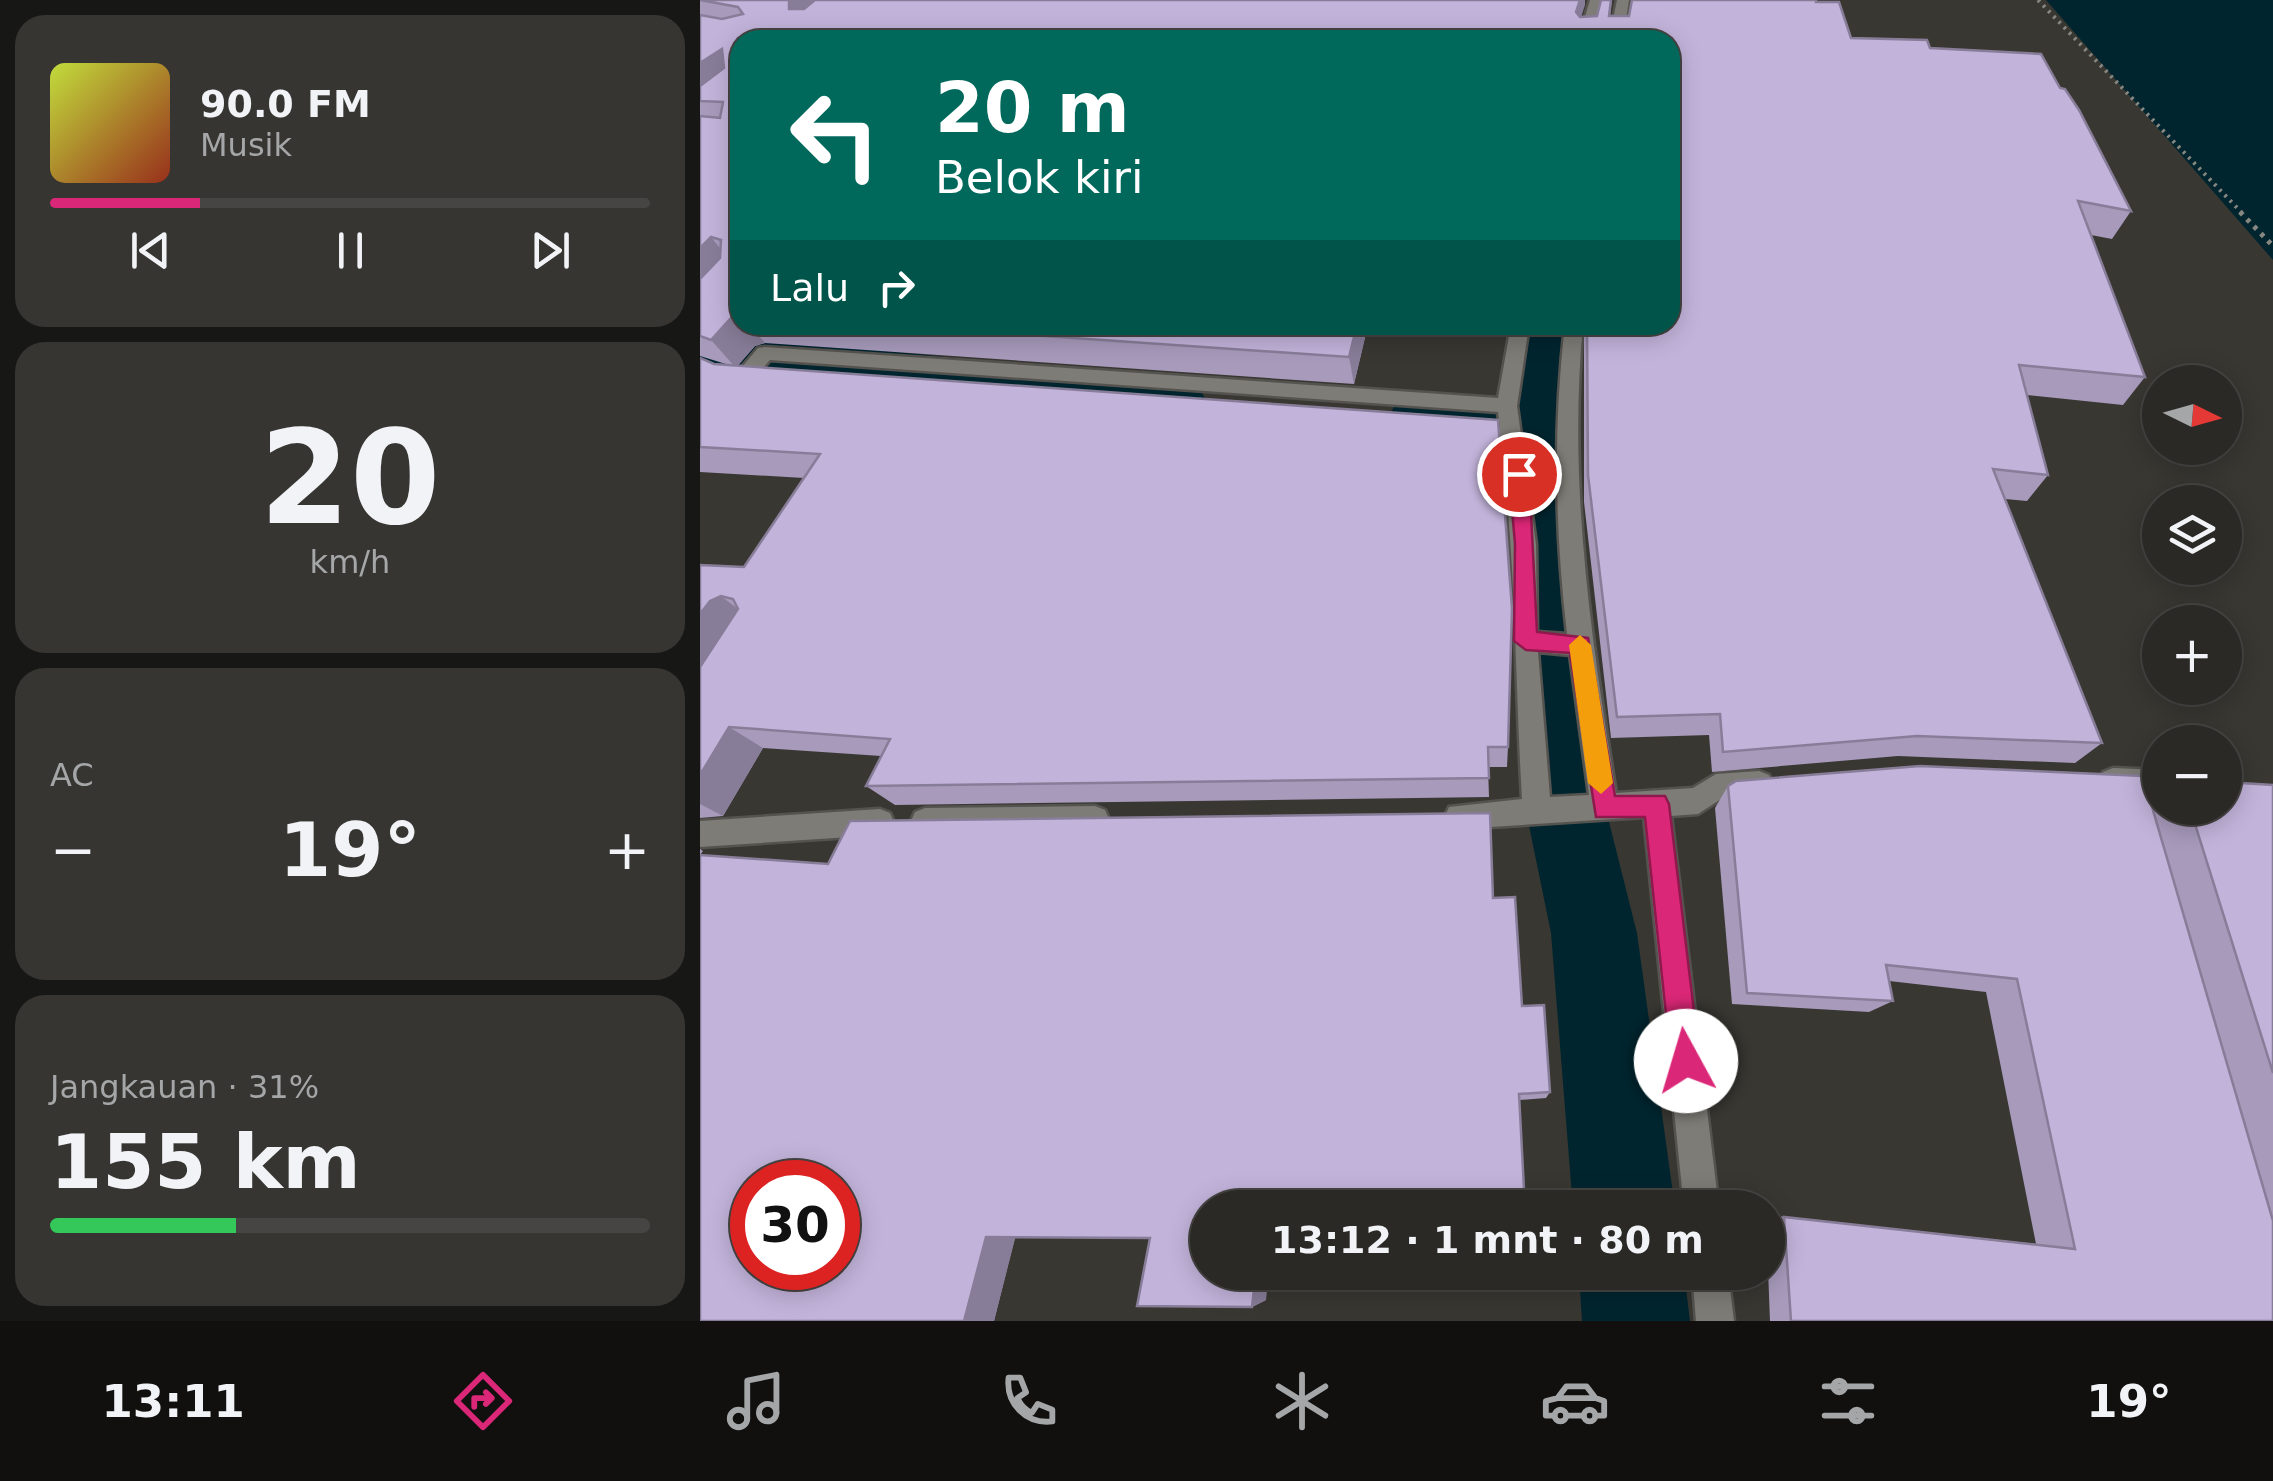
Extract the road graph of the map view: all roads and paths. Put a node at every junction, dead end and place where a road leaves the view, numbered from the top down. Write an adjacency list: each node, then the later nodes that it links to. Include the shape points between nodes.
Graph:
1 (1584, 0): 2 (street)
2 (1596, 0): 5 (street)
3 (1623, 0): 6 (street)
4 (2038, 0): 7 (path)
5 (1588, 30)
6 (1618, 30)
7 (2273, 246)
8 (1518, 335): 11 (street)
9 (1573, 335): 15 (street, via 1566,427)
10 (718, 369): 11 (street, via 750,382 765,353)
11 (1507, 406): 13 (street)
12 (1437, 434): 13 (street)
13 (1512, 434): 14 (street, via 1525,544)
14 (1526, 641): 15 (street); 22 (street)
15 (1580, 645): 21 (street)
16 (2085, 780): 18 (street)
17 (1789, 781): 20 (street, via 1716,788 1698,802)
18 (2122, 782): 19 (street); 25 (street)
19 (2142, 783)
20 (1656, 804): 21 (street); 27 (street)
21 (1603, 808): 22 (street)
22 (1542, 813): 23 (street)
23 (1438, 817)
24 (1132, 819): 26 (street, via 880,822)
25 (2133, 820)
26 (700, 834)
27 (1700, 1190)
28 (1712, 1290): 29 (street)
29 (1715, 1321)

